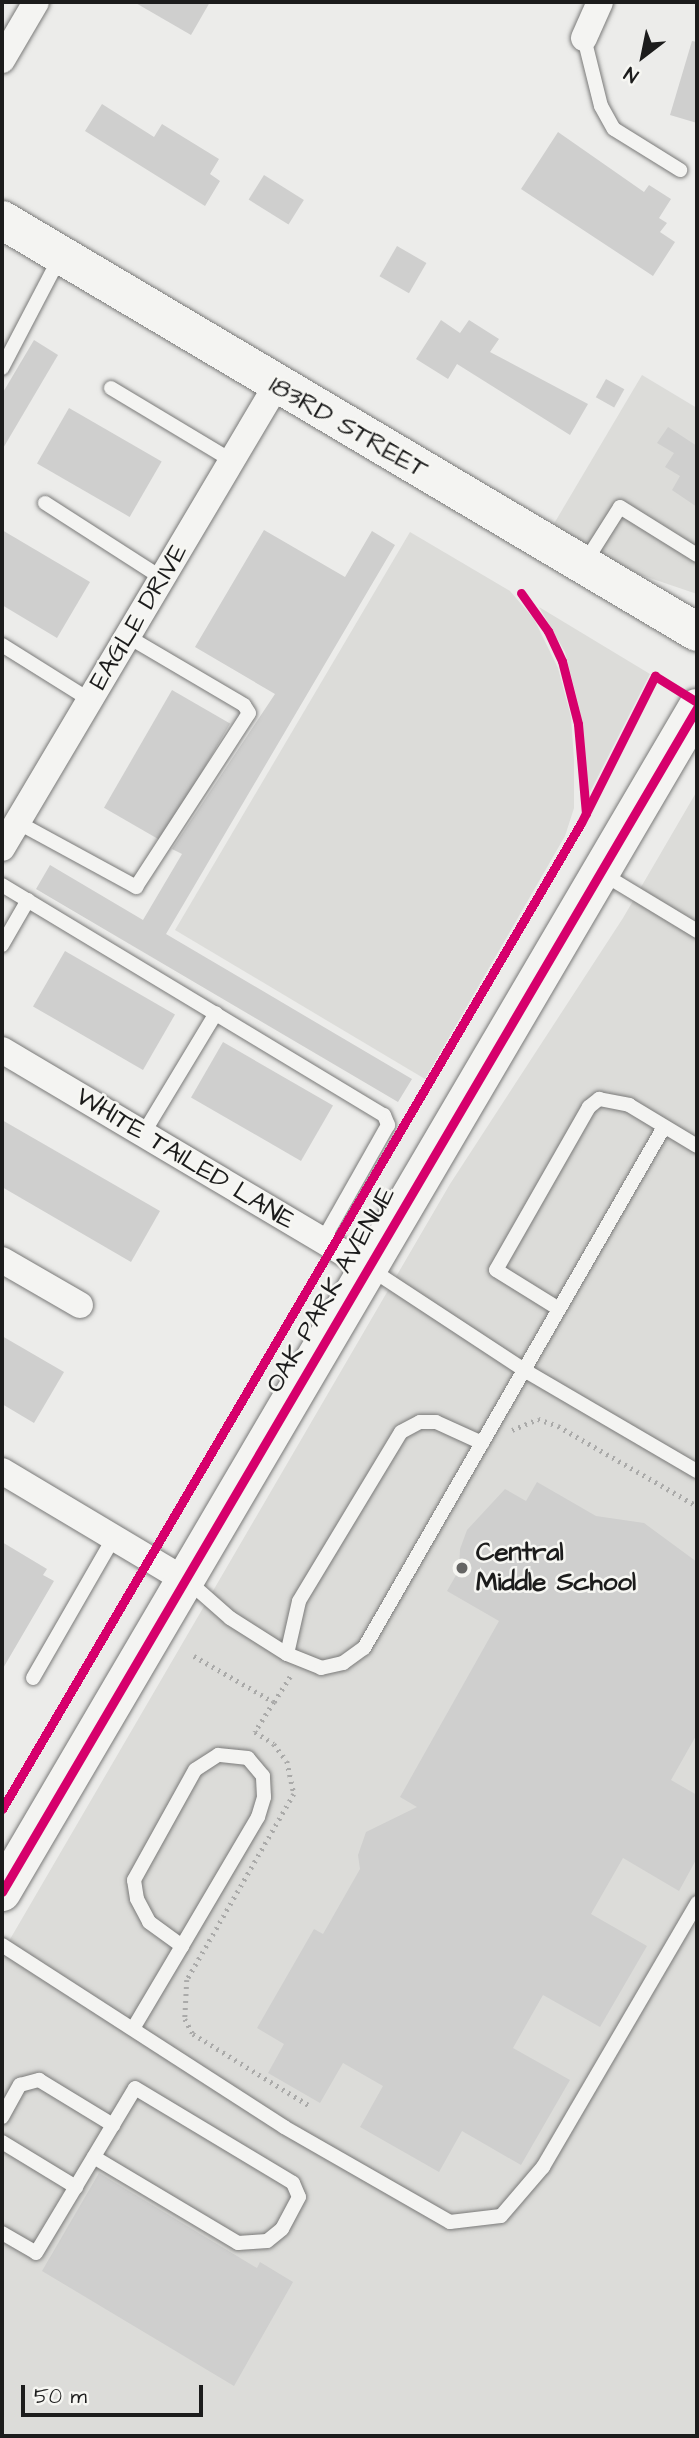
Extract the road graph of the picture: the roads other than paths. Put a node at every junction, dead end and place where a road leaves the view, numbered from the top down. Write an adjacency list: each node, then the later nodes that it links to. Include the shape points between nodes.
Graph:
1 (36, 2): 4 (street)
2 (600, 2): 3 (street)
3 (584, 38): 5 (lane, via 601,106 614,129)
4 (2, 60)
5 (680, 170)
6 (2, 220): 7 (street, 183RD STREET)
7 (61, 256): 8 (lane); 9 (street, 183RD STREET)
8 (2, 368)
9 (276, 386): 11 (street, EAGLE DRIVE); 14 (street, 183RD STREET)
10 (111, 388): 11 (lane)
11 (232, 460): 15 (street, EAGLE DRIVE)
12 (45, 503): 15 (lane)
13 (697, 555): 14 (lane, via 620,507)
14 (583, 565): 16 (street, 183RD STREET)
15 (162, 578): 17 (street, EAGLE DRIVE)
16 (697, 632)
17 (127, 636): 19 (street, EAGLE DRIVE); 21 (lane, via 244,705 248,713 136,887)
18 (2, 645): 19 (lane)
19 (90, 699): 21 (street, EAGLE DRIVE)
20 (697, 708): 22 (street, OAK PARK AVENUE)
21 (9, 829)
22 (601, 873): 25 (lane); 34 (street, OAK PARK AVENUE)
23 (2, 884): 24 (lane)
24 (28, 900): 26 (lane); 27 (lane)
25 (697, 931)
26 (2, 945)
27 (216, 1013): 30 (lane); 32 (lane, via 384,1115 388,1125)
28 (2, 1050): 30 (street, WHITE TAILED LANE)
29 (664, 1127): 31 (lane); 36 (lane); 36 (lane, via 616,1101 599,1099 589,1107 496,1270)
30 (143, 1134): 32 (street, WHITE TAILED LANE)
31 (697, 1146)
32 (323, 1240): 34 (street, WHITE TAILED LANE)
33 (2, 1260): 35 (street)
34 (369, 1268): 37 (lane); 42 (street, OAK PARK AVENUE)
35 (80, 1305)
36 (559, 1309): 37 (lane)
37 (524, 1370): 38 (lane); 40 (lane)
38 (482, 1443): 43 (lane, via 364,1648 343,1663 321,1668); 43 (lane, via 436,1422 420,1422 401,1432 299,1601)
39 (2, 1471): 41 (street)
40 (697, 1471)
41 (114, 1537): 42 (street); 44 (lane)
42 (186, 1580): 43 (lane, via 230,1618); 45 (street, OAK PARK AVENUE)
43 (287, 1654)
44 (33, 1678)
45 (2, 1892)
46 (697, 1903): 49 (lane, via 543,2167 500,2216 450,2222 284,2127)
47 (2, 1945): 49 (lane)
48 (182, 1945): 48 (lane, via 258,1817 264,1797 263,1776 248,1758 218,1755 195,1770 134,1880 137,1899 149,1922); 49 (lane)
49 (134, 2027)
50 (2, 2117): 51 (lane, via 20,2085 39,2080)
51 (113, 2125): 53 (lane); 53 (lane, via 135,2088 293,2183 299,2197 282,2229 267,2241 238,2243)
52 (2, 2142): 54 (lane)
53 (94, 2157): 54 (lane)
54 (76, 2187): 55 (lane, via 36,2253)
55 (2, 2233)

